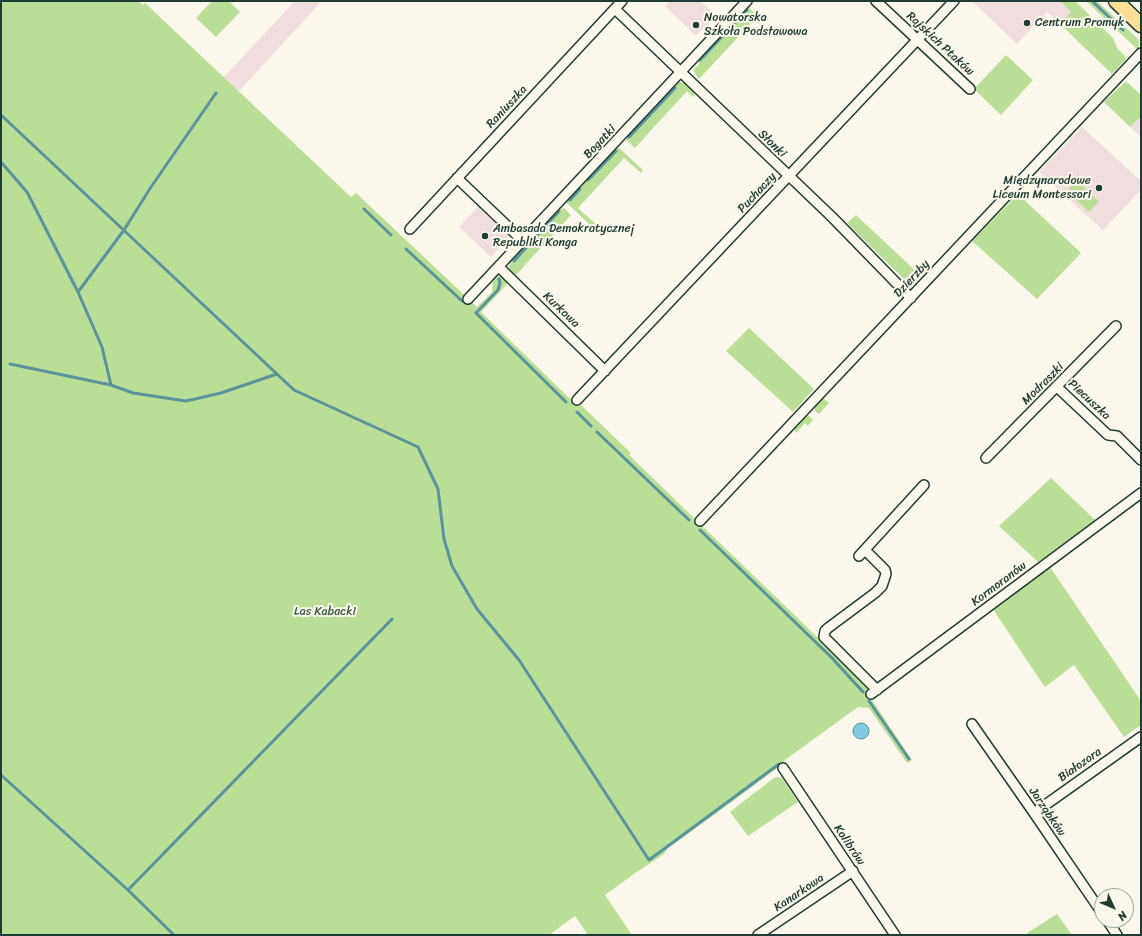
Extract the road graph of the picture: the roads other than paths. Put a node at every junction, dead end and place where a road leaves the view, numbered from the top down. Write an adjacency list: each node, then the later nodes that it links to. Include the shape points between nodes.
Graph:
1 (622, 1): 6 (street, Raniuszka)
2 (747, 1): 10 (street, Bogatki)
3 (876, 1): 8 (street, Rajskich Ptaków)
4 (954, 1): 8 (street, Puchaczy)
5 (1116, 1): 7 (main road)
6 (615, 9): 10 (street, Słonki); 13 (street, Raniuszka)
7 (1141, 25)
8 (918, 40): 11 (street, Rajskich Ptaków); 12 (street, Puchaczy)
9 (1141, 53): 17 (street, Dzierzby)
10 (681, 72): 12 (street, Słonki); 15 (street, Bogatki)
11 (970, 89)
12 (789, 176): 17 (street, Słonki); 20 (street, Puchaczy)
13 (457, 178): 14 (street, Raniuszka); 15 (street)
14 (410, 229)
15 (523, 241): 16 (street, Bogatki)
16 (499, 267): 18 (street, Bogatki); 20 (street, Kurkowa)
17 (911, 298): 27 (street, Dzierzby)
18 (468, 299)
19 (1116, 326): 21 (street, Modraszki)
20 (605, 371): 22 (street, Puchaczy)
21 (1057, 387): 23 (street, Modraszki); 24 (street, Piecuszka, via 1108,435 1117,436)
22 (577, 400)
23 (986, 458)
24 (1141, 460)
25 (924, 485): 26 (street, Kormoranów, via 862,553 884,570 886,574 882,586 828,628 824,637 874,692)
26 (1141, 494)
27 (700, 521)
28 (972, 724): 31 (street, Jarząbków)
29 (1141, 737): 31 (street, Białozora)
30 (784, 768): 32 (street, Kolibrów)
31 (1034, 813): 33 (street, Jarząbków)
32 (852, 872): 34 (street, Kanarkowa); 35 (street, Kolibrów)
33 (1094, 901)
34 (758, 935)
35 (895, 935)

